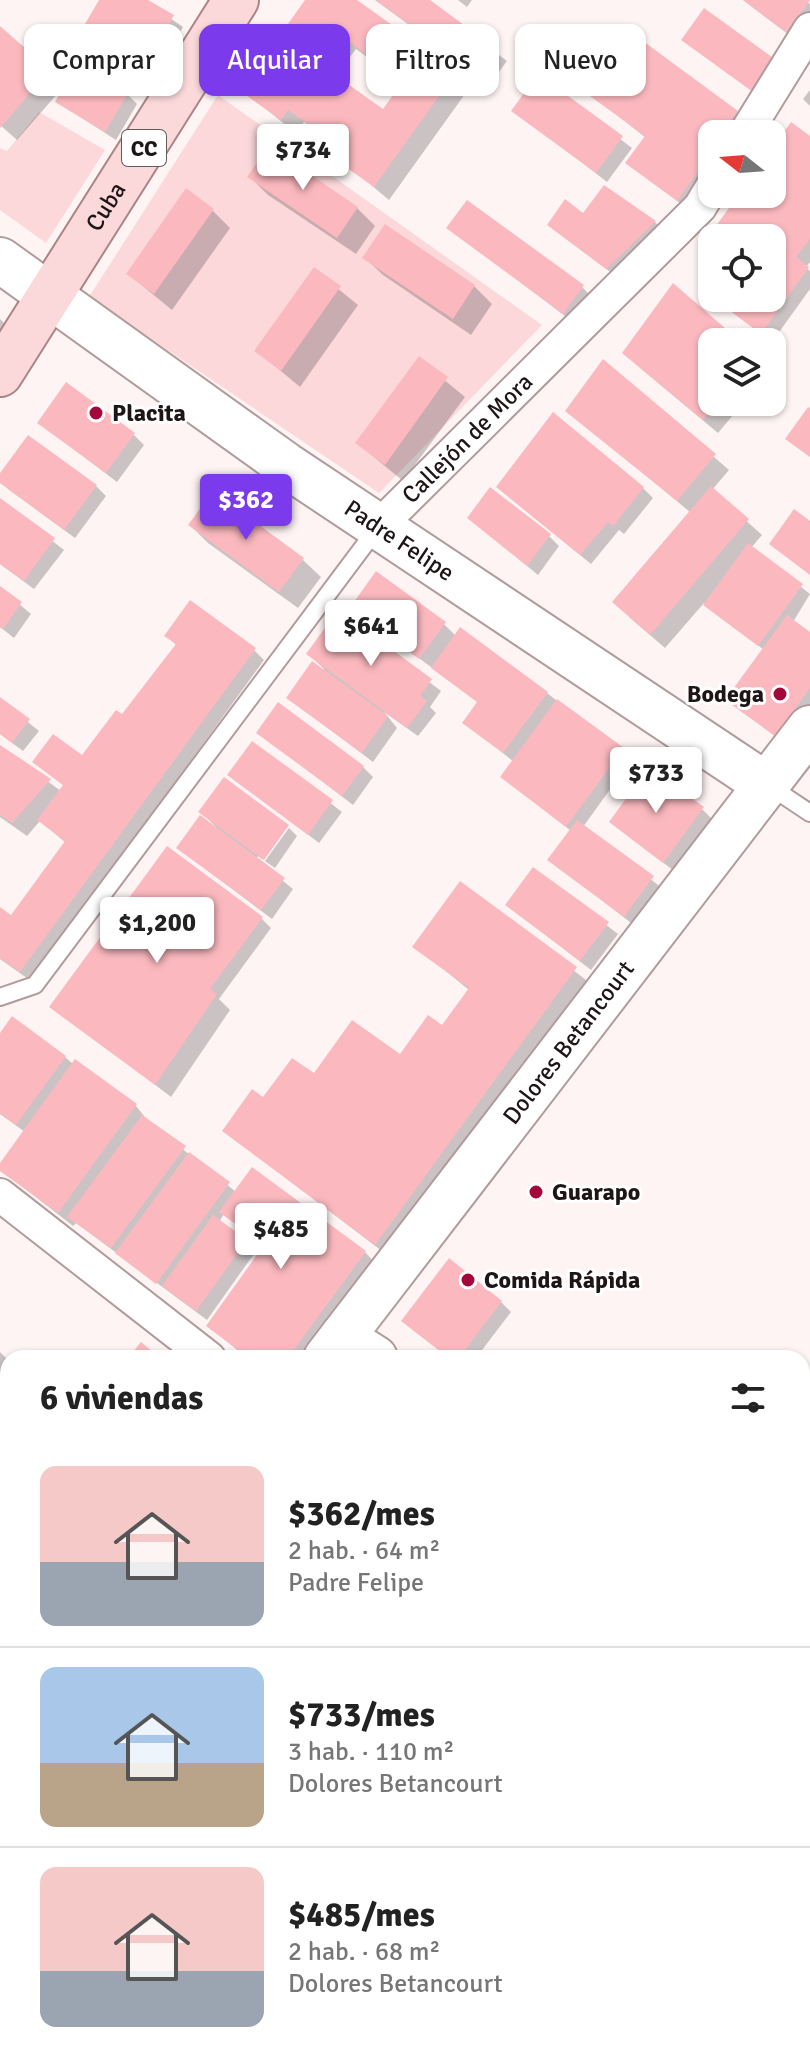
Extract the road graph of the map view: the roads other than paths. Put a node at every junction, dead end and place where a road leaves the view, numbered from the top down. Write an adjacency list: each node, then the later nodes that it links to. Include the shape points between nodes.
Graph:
1 (236, 0): 6 (main road, Cuba / CC)
2 (810, 29): 3 (street)
3 (754, 120)
4 (699, 208): 8 (street, Callejón de Mora)
5 (0, 260): 6 (street, Padre Felipe)
6 (51, 296): 7 (main road, Cuba / CC); 8 (street, Padre Felipe)
7 (0, 374)
8 (378, 527): 10 (street, Padre Felipe); 12 (lane, Callejón de Mora, via 35,985)
9 (810, 728): 10 (street, Dolores Betancourt)
10 (765, 784): 11 (lane); 15 (street, Dolores Betancourt)
11 (810, 813)
12 (0, 997)
13 (0, 1195): 14 (street)
14 (199, 1350)
15 (349, 1350)

